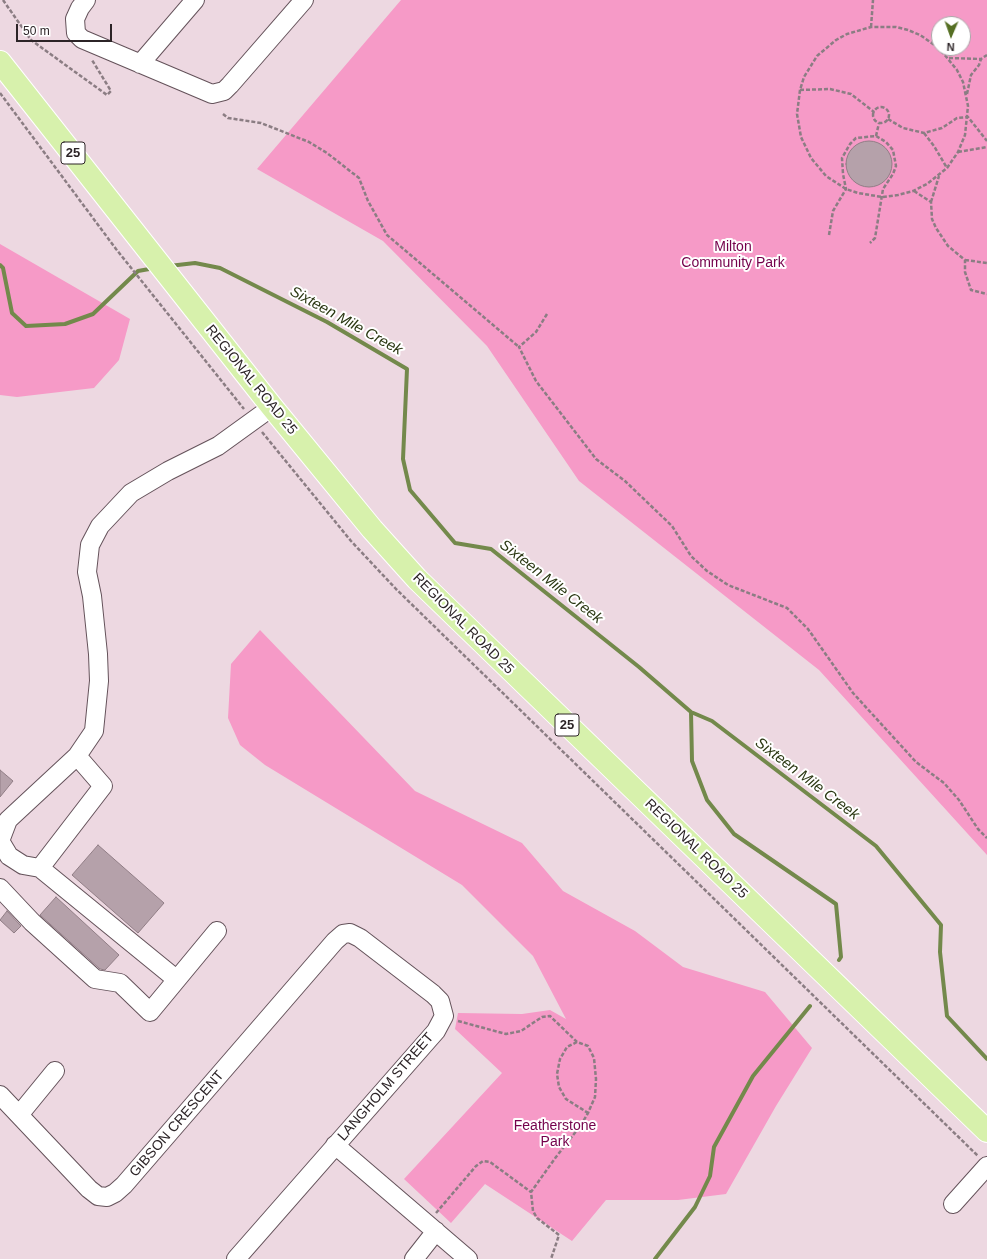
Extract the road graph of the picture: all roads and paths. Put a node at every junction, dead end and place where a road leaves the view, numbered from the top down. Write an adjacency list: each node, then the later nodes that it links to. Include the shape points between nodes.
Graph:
1 (3, 0): 11 (path, via 31,40 107,94 111,91)
2 (86, 0): 13 (street, via 75,19 76,33 90,44)
3 (195, 0): 13 (street)
4 (304, 0): 13 (street, via 230,85 217,94 206,92)
5 (873, 0): 6 (path)
6 (871, 27): 7 (path, via 884,26 908,30); 14 (path, via 847,34 826,47 810,66)
7 (931, 43)
8 (987, 55): 10 (path)
9 (949, 58): 10 (path); 16 (path, via 963,82)
10 (981, 58): 16 (path, via 971,75)
11 (92, 60)
12 (0, 62): 41 (main road, REGIONAL ROAD 25 / 25, via 146,244)
13 (140, 64)
14 (800, 90): 17 (path, via 830,88 851,94); 29 (path, via 797,114 800,137 811,158 826,176)
15 (0, 93): 38 (path, via 116,249)
16 (966, 96): 19 (path)
17 (874, 112): 20 (path, via 877,108 884,108 888,112); 21 (path, via 874,118)
18 (223, 114): 40 (path, via 228,118 261,123 290,133 327,153 359,178 368,201 387,235)
19 (968, 116): 22 (path, via 957,118 937,130); 24 (path); 26 (path, via 965,135)
20 (888, 119): 21 (path); 22 (path, via 902,128)
21 (879, 123): 23 (path)
22 (924, 133): 27 (path)
23 (876, 136): 29 (path, via 856,138 842,158); 31 (path, via 890,146 895,156 893,174 883,189)
24 (987, 142)
25 (987, 147): 26 (path)
26 (958, 152): 27 (path)
27 (947, 168): 28 (path)
28 (940, 175): 30 (path); 32 (path)
29 (846, 189): 31 (path); 33 (path, via 833,211)
30 (914, 191): 31 (path); 32 (path)
31 (882, 197): 34 (path, via 875,238)
32 (931, 202): 35 (path, via 932,219 936,228 948,246)
33 (829, 235)
34 (870, 242)
35 (965, 260): 36 (path); 37 (path, via 965,272 971,290)
36 (987, 263)
37 (987, 294)
38 (166, 311)
39 (547, 314): 40 (path, via 536,332)
40 (519, 347): 43 (path, via 536,381 596,458 625,481 672,526 691,556 707,571 728,585 787,608 808,629 853,693 916,762 944,783)
41 (272, 408): 42 (street, via 218,446 131,493 100,526 90,545 87,572 98,654 97,712 94,731); 56 (main road, REGIONAL ROAD 25 / 25, via 372,529 417,578)
42 (77, 756): 44 (street, via 8,820 0,841); 45 (street, via 103,786)
43 (987, 838)
44 (4, 861): 45 (street)
45 (40, 868): 49 (street)
46 (0, 888): 49 (street, via 32,922 95,979 120,983 150,1012)
47 (217, 931): 49 (street)
48 (343, 934): 55 (street, GIBSON CRESCENT, via 115,1193 107,1197 98,1196 89,1189); 57 (street, LANGHOLM STREET, via 350,933 360,938 433,994 440,1001 444,1016 436,1031)
49 (176, 980)
50 (458, 1021): 51 (path, via 506,1034 521,1031 546,1015)
51 (577, 1042): 54 (path, via 588,1046 594,1058 595,1097); 54 (path, via 567,1047 560,1059 557,1074 559,1087 566,1099)
52 (55, 1070): 55 (street)
53 (0, 1095): 55 (street, GIBSON CRESCENT)
54 (588, 1113): 59 (path)
55 (19, 1114)
56 (987, 1131)
57 (335, 1145): 61 (street); 62 (street, LANGHOLM STREET)
58 (987, 1166): 60 (street)
59 (531, 1192): 61 (path, via 490,1162 483,1161 476,1166); 65 (path, via 533,1211 537,1218 559,1235)
60 (952, 1204)
61 (436, 1222): 63 (street); 64 (street)
62 (236, 1259)
63 (414, 1259)
64 (468, 1259)
65 (551, 1259)

